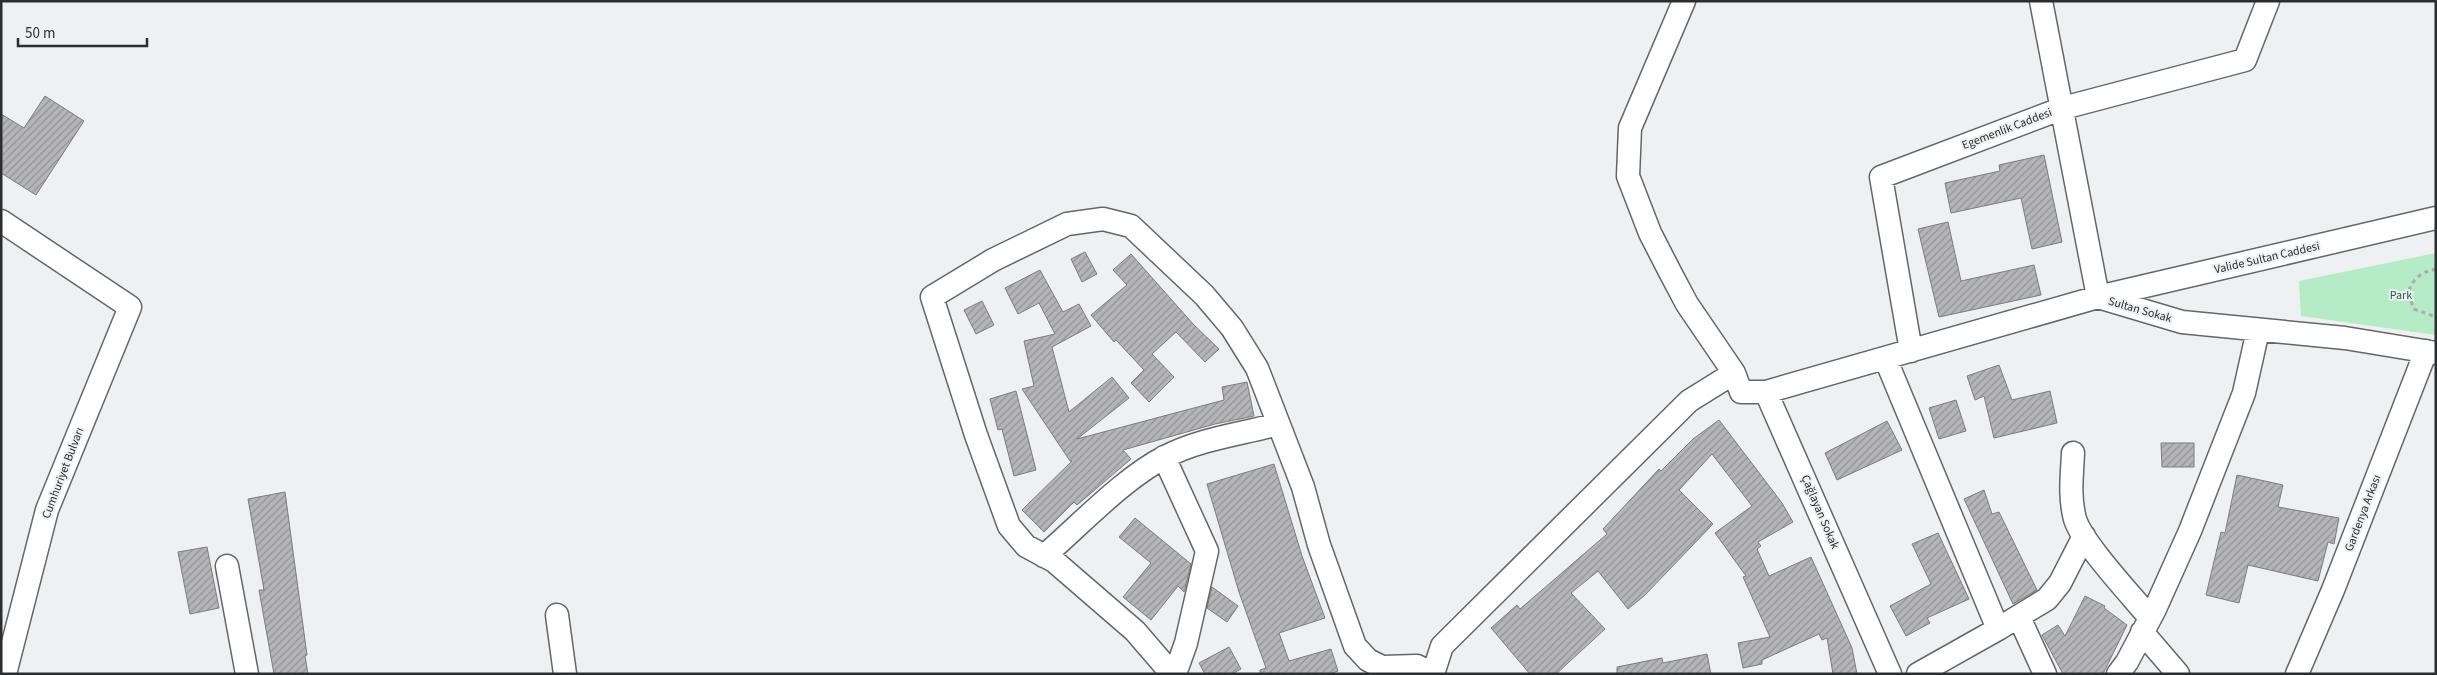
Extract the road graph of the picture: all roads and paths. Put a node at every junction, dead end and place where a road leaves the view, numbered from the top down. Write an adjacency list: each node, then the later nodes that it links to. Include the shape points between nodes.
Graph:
1 (1684, 1): 14 (street, via 1630,128 1628,176 1650,232 1687,304)
2 (2041, 1): 4 (street)
3 (2268, 1): 4 (street, Egemenlik Caddesi, via 2245,60)
4 (2062, 108): 8 (street); 11 (street, Egemenlik Caddesi, via 1881,177)
5 (2436, 218): 8 (street, Valide Sultan Caddesi)
6 (1, 221): 26 (street, Cumhuriyet Bulvarı, via 130,307 47,510)
7 (2436, 269): 9 (path, via 2417,276 2408,293 2414,309)
8 (2098, 297): 10 (street, Sultan Sokak, via 2182,322); 11 (street, Sultan Sokak)
9 (2436, 317)
10 (2258, 330): 12 (street, Sultan Sokak, via 2345,338); 24 (street, via 2244,393 2190,531)
11 (1911, 351): 13 (street, Sultan Sokak)
12 (2431, 352): 35 (street, Gardenya Arkası)
13 (1886, 360): 15 (street, Sultan Sokak); 25 (street)
14 (1734, 373): 15 (street, via 1741,392); 16 (street, via 1689,401 1442,646 1434,674 1417,666 1382,667 1368,660 1356,646 1319,545 1303,487)
15 (1766, 392): 30 (street, Çağlayan Sokak)
16 (1278, 424): 18 (street, via 1193,445); 20 (street, via 1258,368 1232,328 1204,295 1131,226 1103,219 1067,224 992,260 932,298 1008,526 1026,546)
17 (2073, 454): 19 (street, via 2071,498 2076,521)
18 (1164, 457): 20 (street, via 1133,477); 29 (street, via 1207,551 1186,644)
19 (2084, 536): 23 (street, via 2060,583 2047,599); 24 (street)
20 (1044, 556): 29 (street, via 1054,561 1134,631)
21 (227, 566): 27 (street)
22 (558, 615): 28 (street)
23 (2019, 617): 25 (street); 32 (street)
24 (2146, 625): 33 (street); 34 (street)
25 (1998, 629): 31 (street)
26 (5, 674)
27 (247, 674)
28 (566, 674)
29 (1173, 674)
30 (1890, 674)
31 (1918, 674)
32 (2045, 674)
33 (2118, 674)
34 (2178, 674)
35 (2297, 674)

